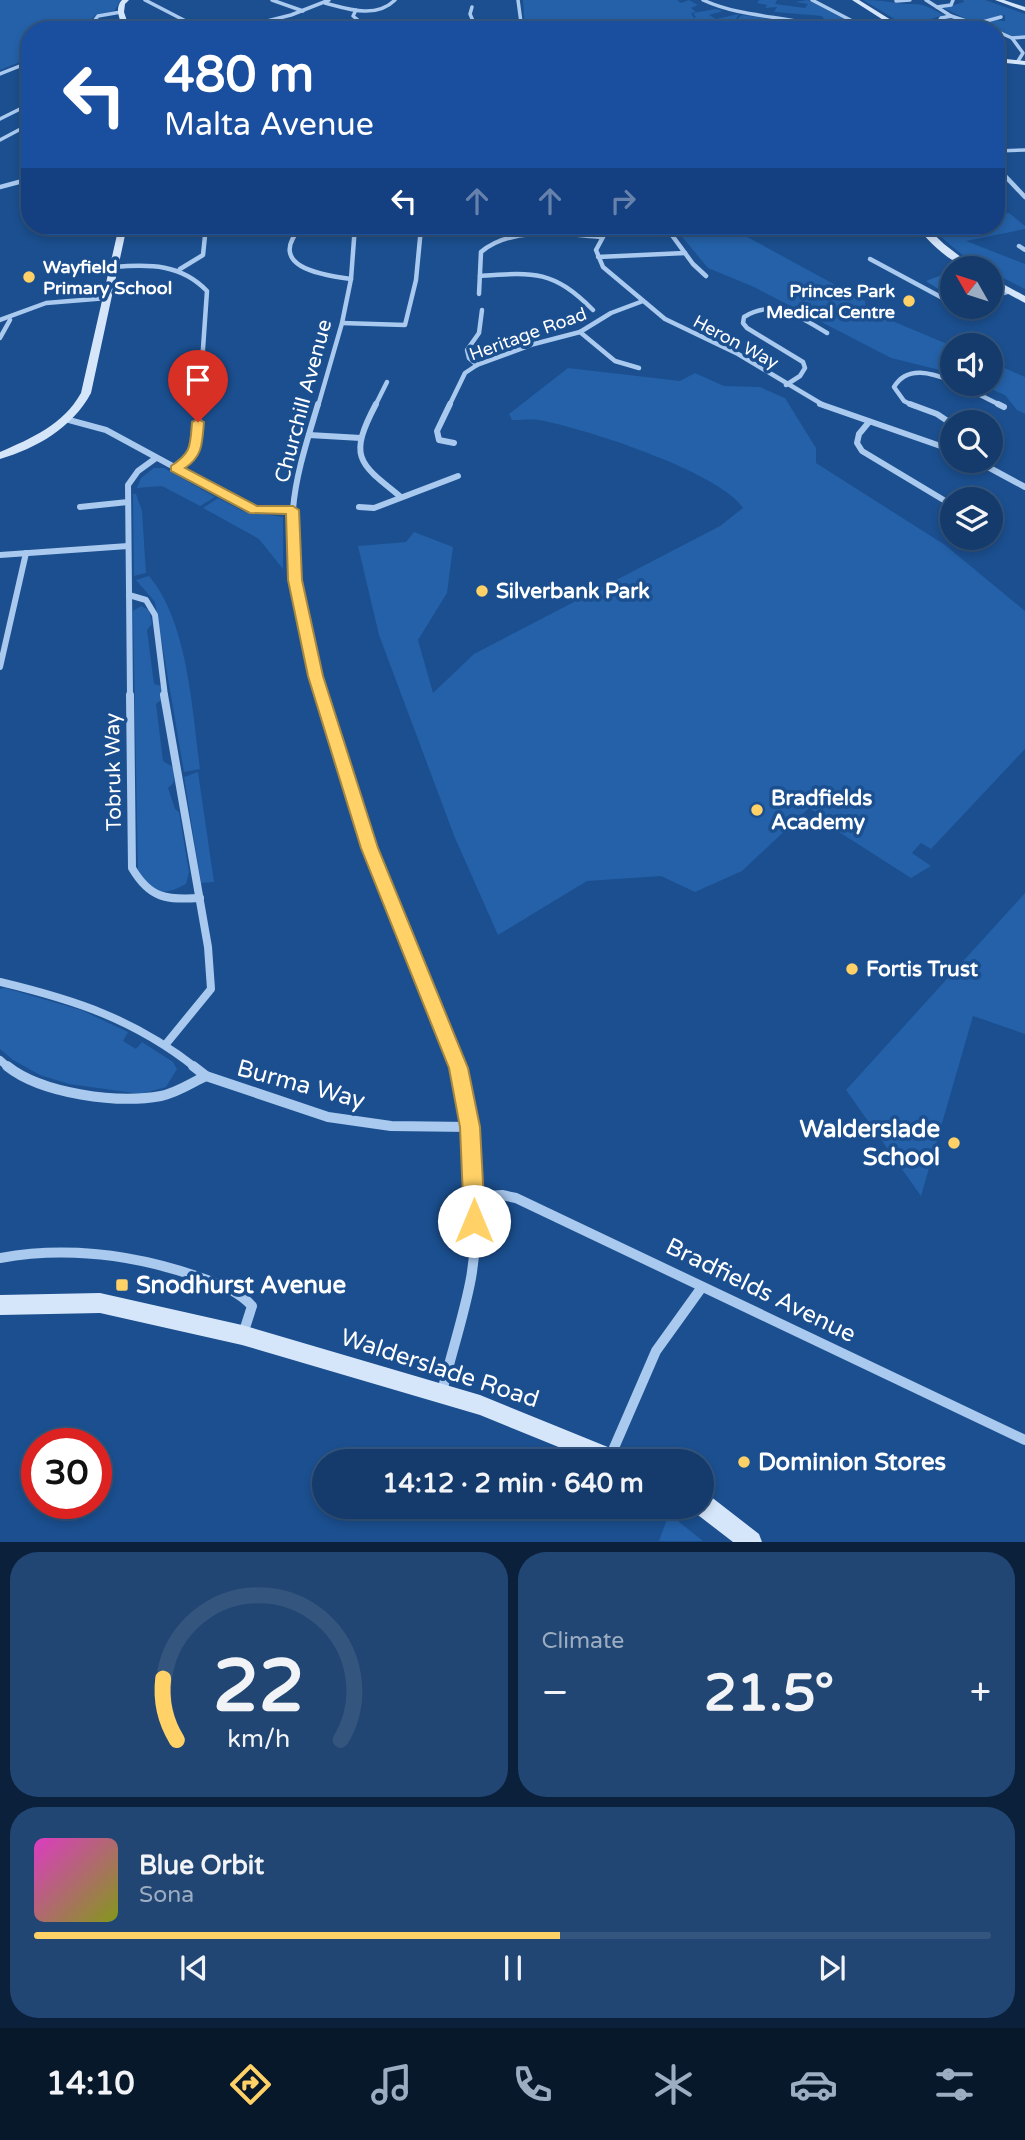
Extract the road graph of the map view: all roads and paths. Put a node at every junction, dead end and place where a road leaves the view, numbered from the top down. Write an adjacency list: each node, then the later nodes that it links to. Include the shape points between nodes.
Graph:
1 (125, 0): 20 (street)
2 (145, 0): 26 (street)
3 (272, 0): 19 (street)
4 (395, 0): 18 (street, via 379,9)
5 (518, 0): 31 (street)
6 (703, 0): 32 (street, via 726,10)
7 (812, 0): 33 (street)
8 (855, 0): 34 (street)
9 (910, 0): 14 (street)
10 (926, 0): 16 (street)
11 (953, 0): 16 (street)
12 (998, 0): 17 (street)
13 (327, 1): 18 (street); 19 (street)
14 (896, 1)
15 (472, 7): 30 (street)
16 (937, 7): 21 (street)
17 (1025, 9)
18 (356, 10): 29 (street, via 353,16)
19 (303, 11): 23 (street)
20 (121, 12): 24 (street); 25 (street)
21 (951, 16): 35 (street); 36 (street)
22 (1001, 17): 37 (street)
23 (275, 20): 27 (street); 28 (street)
24 (94, 21)
25 (124, 21)
26 (186, 21)
27 (271, 21)
28 (278, 21)
29 (359, 21)
30 (475, 21)
31 (520, 21)
32 (805, 21)
33 (852, 21)
34 (889, 21)
35 (939, 21)
36 (965, 21)
37 (986, 21)
38 (1005, 35): 40 (street)
39 (1025, 37): 40 (street)
40 (1012, 38): 41 (street, via 1022,49)
41 (1022, 62)
42 (21, 66): 43 (street)
43 (0, 74)
44 (21, 108): 45 (street)
45 (0, 119)
46 (21, 129): 47 (street)
47 (0, 140)
48 (1025, 150): 49 (street)
49 (1005, 151)
50 (1005, 176): 53 (street)
51 (21, 181): 52 (street)
52 (0, 187)
53 (1025, 197)
54 (121, 235): 68 (street)
55 (205, 235): 69 (street, via 203,255)
56 (292, 235): 72 (street, via 288,253 293,260 311,271)
57 (354, 235): 72 (street, Churchill Avenue)
58 (420, 235): 85 (street, via 405,325)
59 (672, 235): 64 (street)
60 (929, 235): 65 (street)
61 (601, 237): 66 (street); 70 (street, via 544,236 493,242 481,253)
62 (1019, 246): 63 (street)
63 (1025, 250)
64 (685, 253): 66 (street); 71 (street)
65 (955, 256)
66 (598, 257): 80 (street, Heron Way, via 603,267)
67 (870, 259): 77 (street)
68 (114, 267): 69 (street); 78 (street)
69 (180, 269): 105 (street, via 208,291 196,449 191,459)
70 (480, 276): 76 (street); 82 (street, via 549,277 562,282)
71 (706, 276)
72 (351, 279): 85 (street, Churchill Avenue)
73 (1003, 287): 74 (street)
74 (1010, 291): 75 (street); 79 (street)
75 (1003, 293)
76 (479, 294)
77 (940, 297)
78 (107, 298): 84 (street, via 46,302); 97 (street, via 86,393)
79 (1025, 298)
80 (643, 301): 86 (street, Heritage Road); 93 (street, Heron Way, via 665,319 738,354)
81 (482, 310): 89 (street, via 479,333 467,350)
82 (593, 310)
83 (0, 320): 84 (street)
84 (10, 320): 88 (street)
85 (342, 323): 99 (street, Churchill Avenue)
86 (580, 332): 89 (street, Heritage Road); 90 (street, via 615,361)
87 (827, 333): 93 (street, via 775,309 757,310 744,317 747,328 803,362 800,376)
88 (0, 338)
89 (477, 365): 101 (street, Heritage Road, via 465,373 437,431 439,440)
90 (639, 368)
91 (940, 376): 96 (street, via 914,373 894,387 901,399)
92 (387, 382): 100 (street)
93 (786, 385): 98 (street, Heron Way, via 820,404)
94 (982, 396): 95 (street)
95 (1004, 407)
96 (940, 415)
97 (69, 420): 103 (street); 104 (street, via 106,430)
98 (869, 422): 102 (street, Heron Way); 110 (street, via 859,433 857,443 862,451)
99 (309, 435): 100 (street); 114 (street, Churchill Avenue)
100 (362, 438): 109 (street, via 364,467)
101 (454, 443)
102 (940, 445)
103 (0, 456)
104 (156, 458): 105 (street); 111 (street, Tobruk Way, via 128,485)
105 (176, 469): 114 (street, via 255,510)
106 (999, 473): 108 (street)
107 (458, 475): 109 (street)
108 (1025, 487)
109 (401, 497): 113 (street, via 374,508)
110 (940, 498)
111 (128, 502): 112 (street); 115 (street, Tobruk Way)
112 (80, 507)
113 (359, 507)
114 (293, 510): 125 (street, Churchill Avenue, via 295,580 316,676 369,848 458,1068)
115 (128, 546): 116 (street); 118 (street, Tobruk Way)
116 (26, 554): 117 (street); 119 (street)
117 (0, 555)
118 (129, 595): 120 (street, via 146,600 155,615); 120 (street, Tobruk Way, via 132,868 145,890 161,897)
119 (0, 667)
120 (200, 898): 122 (street, via 211,989)
121 (0, 982): 122 (street, Burma Way, via 118,1019)
122 (166, 1044): 124 (street, Burma Way)
123 (0, 1060): 124 (street, Burma Way, via 39,1082 125,1100 164,1095)
124 (206, 1076): 125 (street, Burma Way, via 328,1117 391,1126)
125 (470, 1127): 126 (street, Churchill Avenue)
126 (475, 1197): 128 (street, Bradfields Avenue, via 516,1198); 131 (street, Churchill Avenue, via 471,1277)
127 (0, 1258): 130 (street, via 96,1253 187,1273 248,1301 251,1314)
128 (702, 1287): 132 (street, Bradfields Avenue); 134 (street, via 656,1351)
129 (0, 1305): 130 (street, Walderslade Road, via 100,1303)
130 (242, 1335): 131 (street, Walderslade Road)
131 (442, 1392): 133 (street, Walderslade Road)
132 (1025, 1440)
133 (591, 1449)
134 (618, 1449)
135 (714, 1513): 136 (street)
136 (751, 1542)

